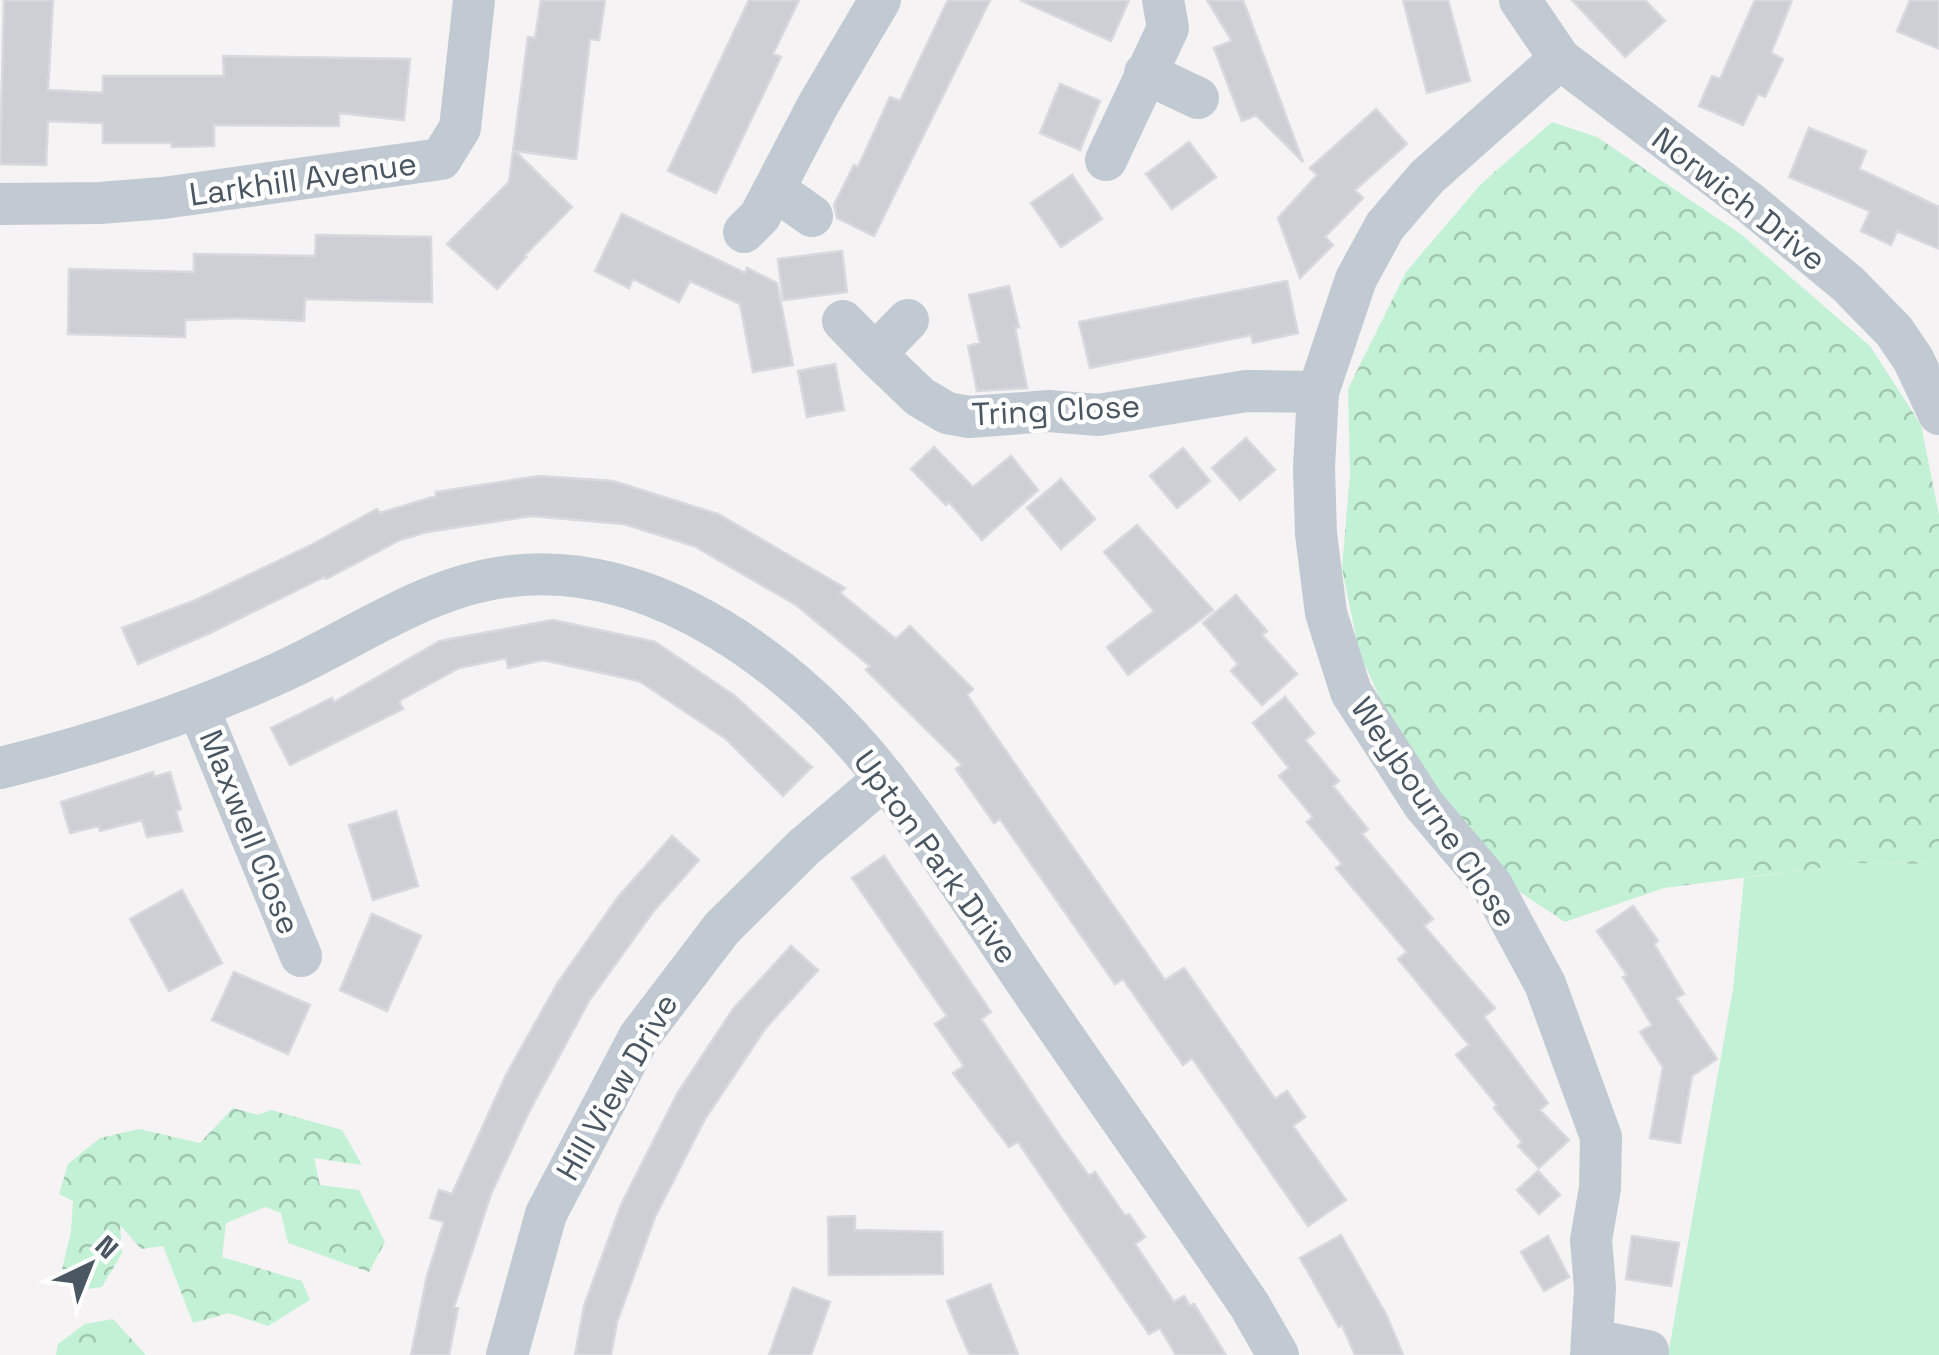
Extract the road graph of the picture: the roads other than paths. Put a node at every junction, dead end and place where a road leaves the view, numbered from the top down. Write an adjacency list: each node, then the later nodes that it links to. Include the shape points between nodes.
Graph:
1 (474, 0): 10 (street, Larkhill Avenue, via 460,128 441,159 163,198)
2 (880, 0): 9 (street)
3 (1163, 0): 6 (street, via 1168,28)
4 (1520, 0): 5 (street, Norwich Drive)
5 (1560, 59): 15 (street, Norwich Drive, via 1750,203 1894,331); 17 (street, Weybourne Close, via 1427,178 1385,226 1356,279)
6 (1144, 73): 7 (street); 8 (street)
7 (1198, 98)
8 (1106, 160)
9 (774, 190): 11 (street); 12 (street)
10 (0, 204)
11 (812, 216)
12 (744, 232)
13 (908, 320): 16 (street)
14 (843, 321): 16 (street, Tring Close)
15 (1926, 349): 18 (street, Norwich Drive)
16 (875, 354): 17 (street, Tring Close, via 920,397 969,417 1098,415 1246,391)
17 (1318, 392): 23 (street, Weybourne Close, via 1316,534 1326,613 1351,692 1424,805 1491,884 1545,984 1601,1137 1591,1240)
18 (1939, 414)
19 (198, 707): 20 (street, Upton Park Drive); 21 (street, Upton Park Drive, via 437,594 505,576 598,579 690,612 739,642 796,684); 22 (street, Maxwell Close)
20 (0, 768)
21 (885, 778): 25 (street, Hill View Drive, via 722,928 639,1036 546,1214); 26 (street, Upton Park Drive)
22 (301, 956)
23 (1592, 1347): 24 (street, Weybourne Close)
24 (1648, 1351)
25 (507, 1355)
26 (1278, 1355)

